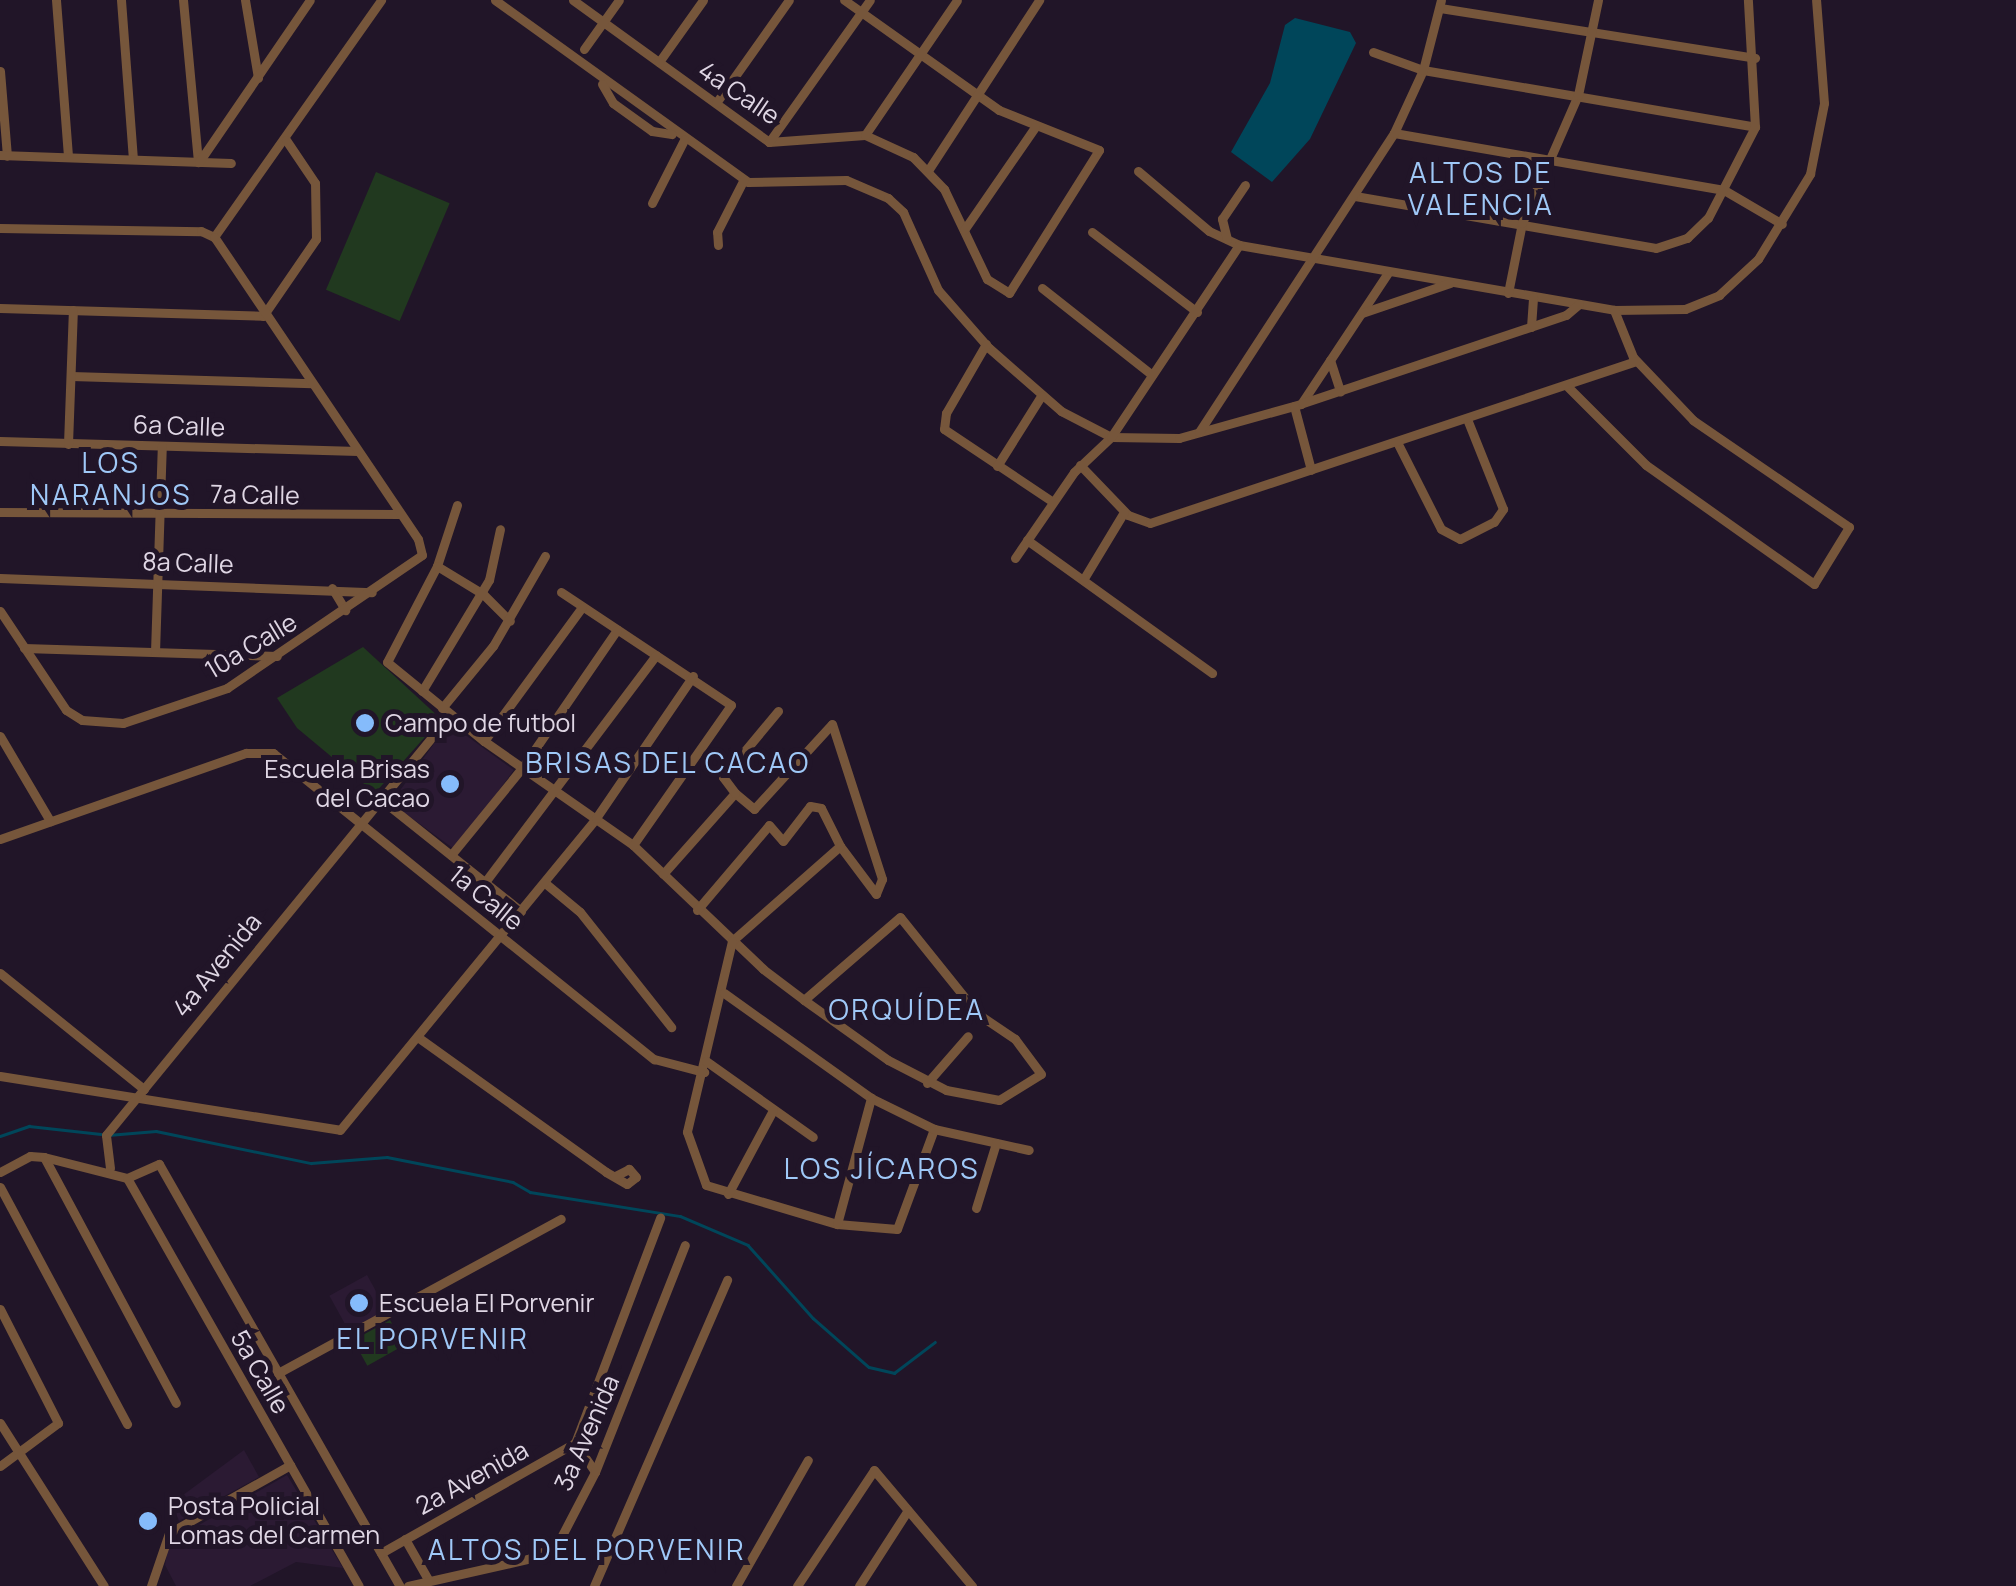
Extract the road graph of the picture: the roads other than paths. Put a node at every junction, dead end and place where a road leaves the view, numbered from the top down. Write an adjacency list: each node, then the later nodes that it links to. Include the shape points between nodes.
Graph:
1 (56, 0): 44 (street)
2 (121, 0): 45 (street)
3 (183, 0): 47 (street)
4 (245, 0): 30 (street)
5 (310, 0): 30 (street)
6 (380, 0): 40 (street)
7 (494, 0): 39 (street, via 598,78 613,102 652,131)
8 (573, 0): 21 (street, 4a Calle)
9 (619, 0): 21 (street)
10 (703, 0): 27 (street)
11 (788, 0): 33 (street)
12 (844, 0): 20 (street)
13 (870, 0): 20 (street)
14 (957, 0): 25 (street)
15 (1039, 0): 31 (street)
16 (1598, 0): 22 (street)
17 (1748, 0): 26 (street)
18 (1816, 0): 57 (street, via 1820,139 1810,174)
19 (1440, 4): 22 (street); 28 (street)
20 (861, 12): 25 (street); 34 (street)
21 (603, 22): 23 (street); 27 (street, 4a Calle)
22 (1594, 30): 26 (street); 32 (street)
23 (584, 50)
24 (1373, 52): 28 (street)
25 (921, 54): 31 (street); 38 (street)
26 (1755, 58): 36 (street)
27 (659, 62): 33 (street, 4a Calle)
28 (1423, 70): 32 (street); 37 (street)
29 (0, 71): 43 (street)
30 (258, 78): 47 (street)
31 (978, 93): 35 (street); 49 (street)
32 (1578, 95): 36 (street); 46 (street)
33 (716, 103): 41 (street, 4a Calle)
34 (786, 122): 41 (street); 42 (street)
35 (1035, 127): 59 (street); 59 (street, via 1099,150 1004,294 970,253)
36 (1755, 127): 53 (street)
37 (1394, 132): 46 (street); 54 (street)
38 (865, 135): 42 (street, 4a Calle); 49 (street)
39 (679, 137): 51 (street); 55 (street)
40 (286, 140): 61 (street); 77 (street, via 316,183 316,239)
41 (769, 142): 42 (street, 4a Calle)
42 (783, 142)
43 (4, 156): 44 (street)
44 (68, 156): 45 (street)
45 (133, 160): 47 (street)
46 (1555, 160): 53 (street); 56 (street)
47 (198, 162): 48 (street)
48 (231, 162)
49 (929, 169): 59 (street)
50 (1138, 171): 62 (street)
51 (744, 180): 63 (street, via 717,232); 79 (street, via 776,186 846,180 888,198 903,212 938,290)
52 (1245, 185): 62 (street, via 1222,219)
53 (1724, 190): 56 (street, via 1687,238 1656,248); 57 (street)
54 (1355, 196): 56 (street); 65 (street)
55 (652, 203)
56 (1522, 223): 69 (street)
57 (1782, 224): 74 (street, via 1758,259 1719,295 1685,309)
58 (0, 228): 61 (street, via 201,231)
59 (964, 230)
60 (1092, 232): 75 (street)
61 (214, 237): 77 (street)
62 (1228, 242): 64 (street)
63 (718, 245)
64 (1240, 245): 65 (street); 75 (street)
65 (1315, 257): 66 (street); 90 (street)
66 (1389, 271): 67 (street); 76 (street)
67 (1452, 282): 69 (street); 76 (street)
68 (1042, 288): 82 (street)
69 (1508, 293): 70 (street)
70 (1533, 296): 71 (street); 78 (street)
71 (1579, 304): 74 (street); 78 (street)
72 (0, 308): 73 (street)
73 (73, 310): 77 (street); 83 (street)
74 (1614, 310): 81 (street)
75 (1197, 312): 82 (street)
76 (1362, 313): 80 (street)
77 (263, 316): 84 (street)
78 (1531, 327): 86 (street)
79 (986, 344): 87 (street); 98 (street, via 944,428)
80 (1330, 360): 86 (street); 88 (street)
81 (1636, 362): 85 (street); 85 (street, via 1692,420 1849,527 1814,584 1676,489 1604,428)
82 (1152, 375): 91 (street)
83 (71, 376): 84 (street); 94 (street)
84 (312, 383): 96 (street)
85 (1568, 386): 89 (street)
86 (1340, 391): 88 (street)
87 (1041, 396): 91 (street); 98 (street)
88 (1298, 405): 90 (street); 99 (street)
89 (1467, 420): 93 (street); 93 (street, via 1502,509 1494,522 1460,539 1441,529)
90 (1200, 432): 91 (street, via 1151,440)
91 (1111, 437): 97 (street)
92 (0, 442): 94 (street, 6a Calle)
93 (1397, 442): 99 (street)
94 (68, 444): 95 (street, 6a Calle)
95 (162, 446): 96 (street, 6a Calle); 104 (street)
96 (358, 451): 105 (street)
97 (1080, 465): 100 (street); 103 (street)
98 (997, 466): 100 (street)
99 (1312, 470): 103 (street, via 1150,523)
100 (1053, 502): 107 (street)
101 (457, 505): 110 (street)
102 (0, 512): 104 (street, 7a Calle)
103 (1124, 512): 112 (street)
104 (160, 514): 105 (street, 7a Calle); 113 (street)
105 (394, 516): 115 (street, 10a Calle, via 423,547 422,555)
106 (500, 530): 117 (street)
107 (1027, 540): 109 (street); 112 (street)
108 (545, 556): 121 (street, 4a Avenida)
109 (1015, 558)
110 (437, 566): 117 (street); 129 (street, via 387,662)
111 (0, 578): 113 (street, 8a Calle)
112 (1083, 580): 127 (street)
113 (157, 582): 114 (street, 8a Calle); 124 (street)
114 (332, 588): 115 (street, 8a Calle); 119 (street)
115 (374, 592): 119 (street, 10a Calle)
116 (561, 592): 118 (street)
117 (482, 594): 121 (street); 129 (street)
118 (582, 607): 122 (street); 133 (street)
119 (345, 610): 126 (street, 10a Calle)
120 (0, 611): 123 (street)
121 (510, 621): 130 (street, 4a Avenida)
122 (617, 630): 125 (street); 134 (street)
123 (24, 648): 124 (street); 126 (street, 10a Calle, via 56,700 82,720 123,723 186,704)
124 (154, 652): 126 (street)
125 (656, 654): 128 (street); 136 (street)
126 (280, 656)
127 (1212, 673)
128 (693, 676): 139 (street); 144 (street, via 731,706)
129 (422, 690): 130 (street)
130 (446, 712): 133 (street); 137 (street, 4a Avenida)
131 (778, 712): 135 (street, via 722,777)
132 (0, 736): 140 (street)
133 (484, 741): 134 (street)
134 (522, 768): 136 (street); 146 (street)
135 (735, 793): 138 (street); 147 (street)
136 (557, 794): 139 (street); 148 (street)
137 (378, 797): 141 (street, 4a Avenida); 146 (street)
138 (754, 809): 142 (street); 145 (street, via 823,726 832,724 882,879 876,894)
139 (596, 818): 144 (street); 149 (street)
140 (50, 820): 141 (street, 1a Calle, via 246,754 281,756); 143 (street)
141 (359, 820): 152 (street, 1a Calle); 164 (street, 4a Avenida)
142 (769, 825): 145 (street, via 782,840 815,804); 150 (street)
143 (0, 839)
144 (633, 845): 147 (street)
145 (840, 846): 153 (street)
146 (450, 855): 148 (street)
147 (663, 874): 150 (street)
148 (485, 882): 151 (street)
149 (545, 883): 151 (street); 157 (street, via 580,912)
150 (697, 910): 153 (street)
151 (521, 912): 152 (street)
152 (502, 936): 159 (street); 161 (street, 1a Calle, via 654,1059)
153 (732, 941): 155 (street); 156 (street)
154 (0, 974): 164 (street)
155 (724, 993): 160 (street); 165 (street)
156 (804, 1000): 163 (street); 163 (street, via 900,917 992,1029 1015,1039 1040,1077 998,1100)
157 (671, 1028)
158 (968, 1036): 163 (street)
159 (419, 1038): 166 (street, via 352,1120 323,1131); 175 (street)
160 (706, 1061): 161 (street); 167 (street)
161 (704, 1072): 178 (street, via 686,1132 702,1179)
162 (0, 1076): 166 (street)
163 (926, 1082)
164 (144, 1089): 166 (street, 4a Avenida)
165 (871, 1098): 168 (street); 182 (street)
166 (135, 1100): 173 (street, 4a Avenida, via 106,1135)
167 (773, 1110): 169 (street); 178 (street)
168 (934, 1129): 170 (street); 182 (street, via 897,1229)
169 (812, 1137)
170 (996, 1143): 171 (street); 179 (street)
171 (1029, 1150)
172 (44, 1157): 173 (street); 174 (street, via 30,1156); 187 (street)
173 (110, 1168): 176 (street)
174 (0, 1172)
175 (615, 1176)
176 (127, 1178): 186 (street, via 159,1164); 194 (street, 5a Calle)
177 (0, 1187): 189 (street)
178 (728, 1194): 182 (street)
179 (976, 1208)
180 (660, 1218): 190 (street)
181 (561, 1219): 186 (street)
182 (837, 1224)
183 (684, 1245): 195 (street, 3a Avenida)
184 (727, 1280): 205 (street)
185 (0, 1309): 191 (street, via 58,1423)
186 (278, 1374): 198 (street)
187 (176, 1403)
188 (0, 1422): 191 (street)
189 (127, 1424)
190 (575, 1443): 195 (street); 197 (street, 2a Avenida)
191 (18, 1454): 193 (street); 200 (street)
192 (808, 1460): 206 (street)
193 (0, 1466)
194 (290, 1466): 201 (street, via 169,1533); 202 (street, 5a Calle)
195 (595, 1472): 199 (street, 3a Avenida, via 551,1551)
196 (908, 1510): 207 (street, via 874,1470); 208 (street); 209 (street)
197 (405, 1539): 198 (street, 2a Avenida); 199 (street)
198 (381, 1553): 203 (street)
199 (430, 1580): 204 (street, 3a Avenida)
200 (98, 1584)
201 (151, 1586)
202 (359, 1586)
203 (400, 1586)
204 (408, 1586)
205 (594, 1586)
206 (736, 1586)
207 (797, 1586)
208 (859, 1586)
209 (972, 1586)

